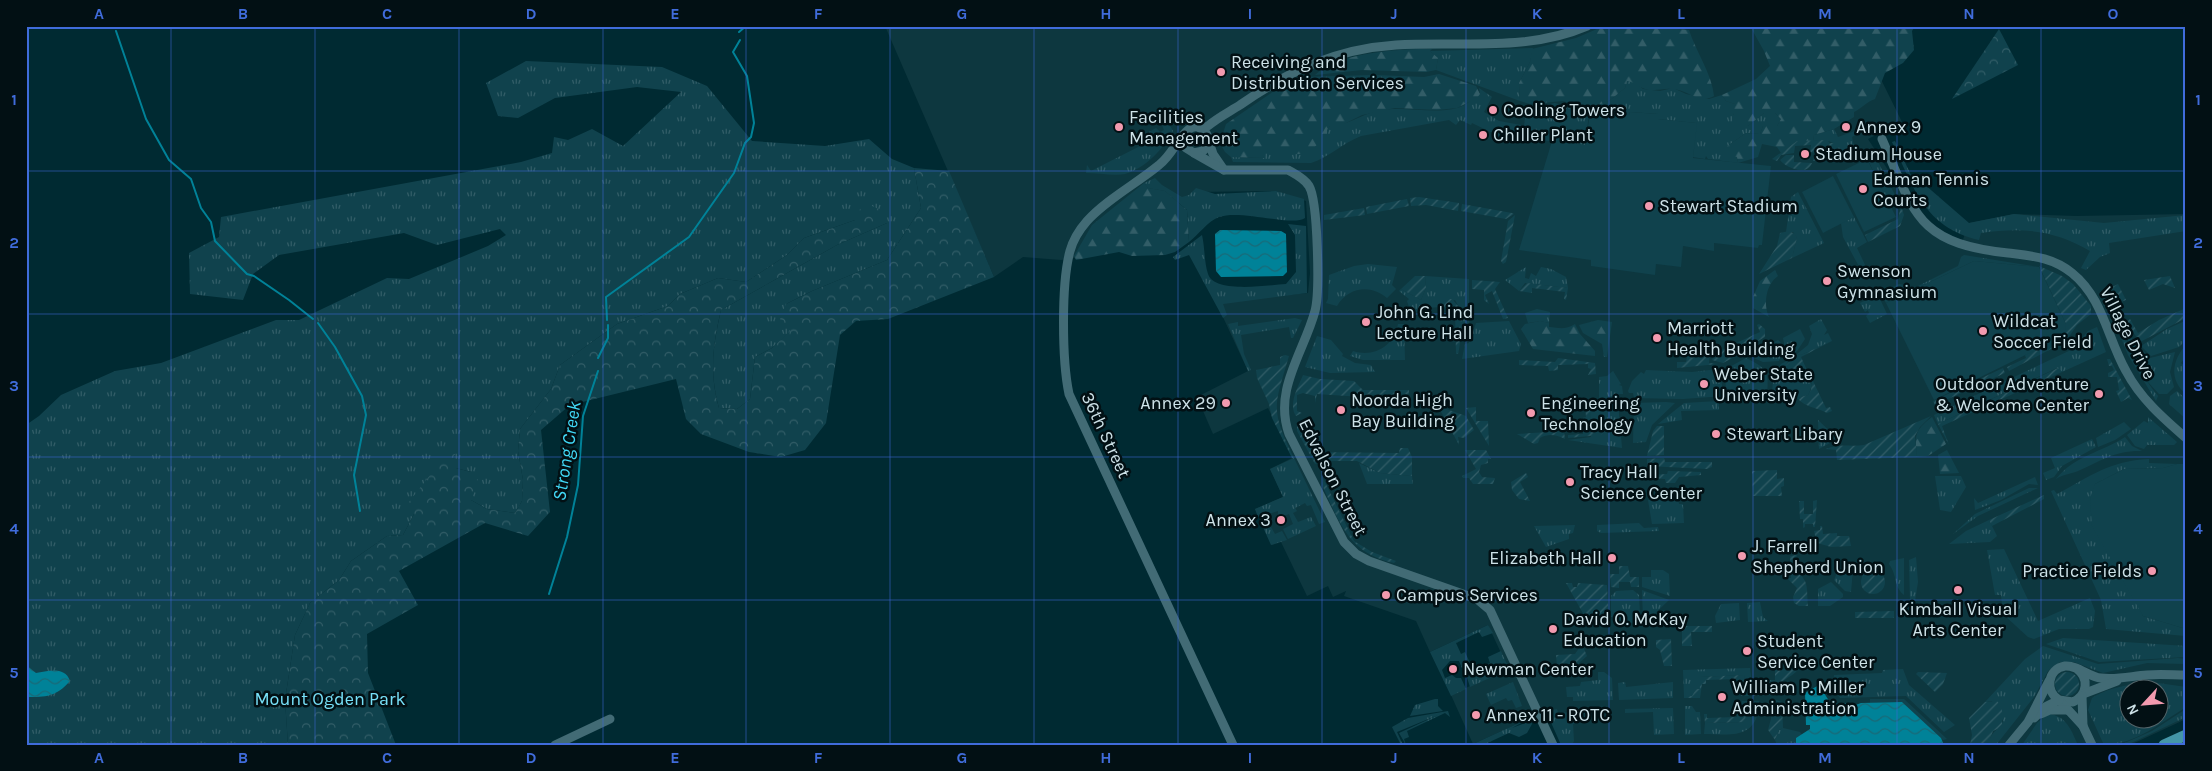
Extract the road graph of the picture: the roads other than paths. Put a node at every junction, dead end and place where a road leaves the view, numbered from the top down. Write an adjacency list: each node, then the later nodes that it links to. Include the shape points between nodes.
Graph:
1 (1588, 26): 2 (street, via 1549,38 1502,44 1397,45 1355,50 1286,75)
2 (1235, 108): 3 (street); 6 (street, via 1216,127)
3 (1200, 128): 4 (street, via 1190,129); 6 (street)
4 (1183, 137): 7 (street, via 1184,145); 8 (street, 36th Street)
5 (1882, 139): 10 (street, Village Drive, via 1914,210 1936,233 1961,245 2048,259 2063,266 2082,282 2095,300 2120,361 2135,386 2154,409)
6 (1209, 140): 7 (street, via 1203,151); 9 (street, via 1213,154)
7 (1191, 152): 8 (street, 36th Street); 9 (street, Edvalson Street)
8 (1168, 157): 23 (street, 36th Street, via 1100,209 1078,232 1070,249 1066,273 1064,374 1069,394)
9 (1224, 170): 24 (street, Edvalson Street, via 1288,170 1304,180 1311,190 1318,282 1316,310 1288,382 1284,404 1290,434 1337,530 1350,548 1369,561 1446,587 1484,605 1494,618)
10 (2186, 438)
11 (2077, 668): 13 (street, via 2102,678); 14 (street, via 2061,667); 15 (street, via 2085,678)
12 (2186, 675): 13 (street)
13 (2133, 676): 15 (street)
14 (2050, 678): 16 (street, via 2051,693); 19 (street)
15 (2082, 695): 16 (street, via 2074,702); 20 (street)
16 (2060, 701): 17 (street); 19 (street, via 2045,707)
17 (2067, 710): 19 (street, via 2050,710); 20 (street)
18 (610, 719): 22 (street)
19 (2030, 721): 25 (street)
20 (2083, 726): 26 (street)
21 (2186, 735): 27 (main road)
22 (555, 745)
23 (1234, 745)
24 (1553, 745)
25 (2009, 745)
26 (2092, 745)
27 (2164, 745)

